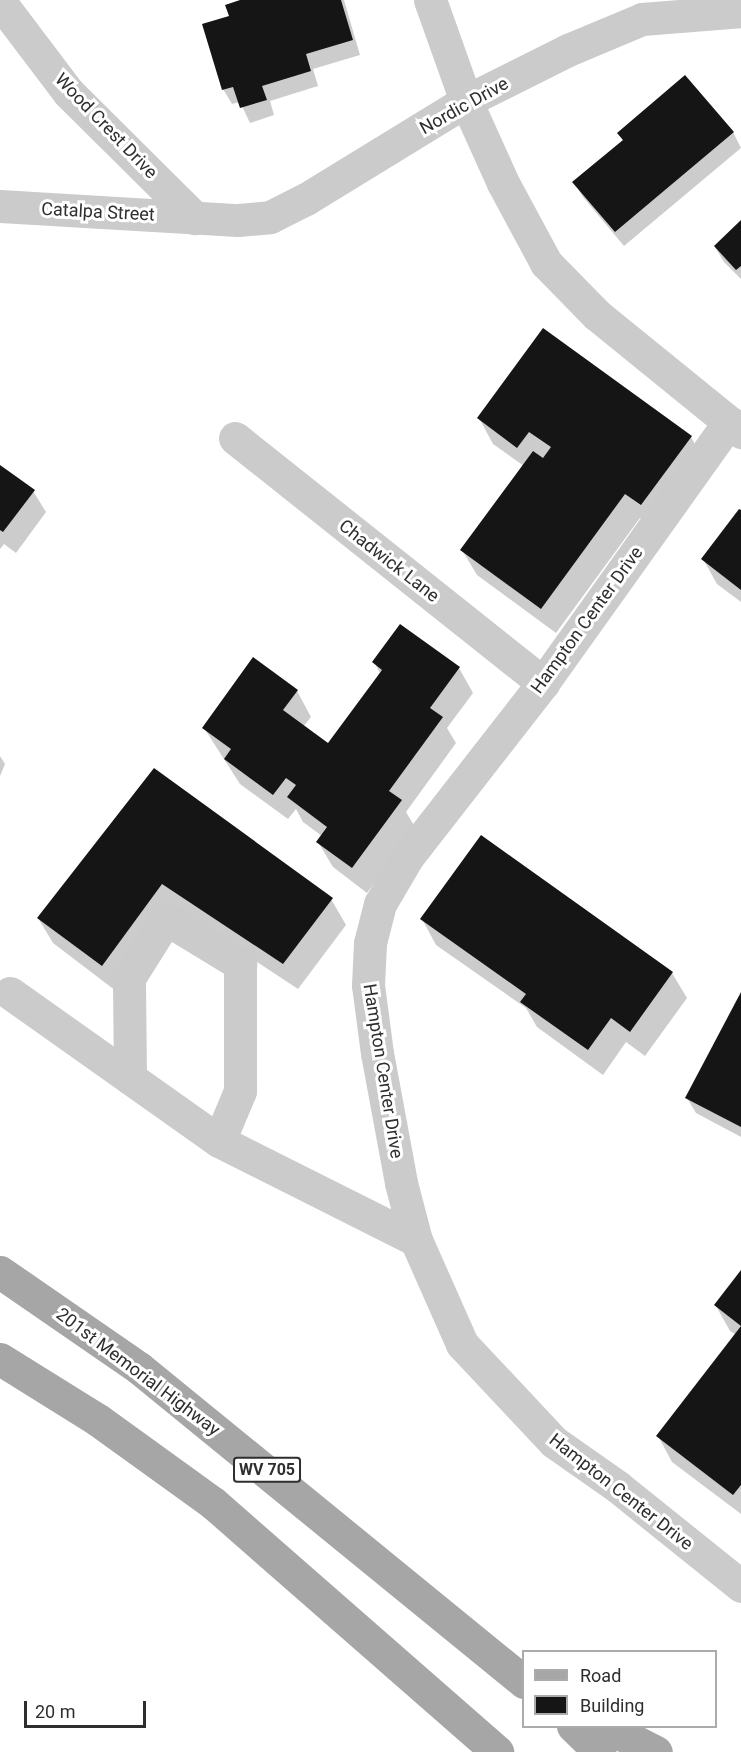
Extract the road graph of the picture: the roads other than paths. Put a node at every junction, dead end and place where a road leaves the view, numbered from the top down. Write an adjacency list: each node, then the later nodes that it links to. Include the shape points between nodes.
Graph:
1 (430, 0): 4 (street)
2 (0, 2): 6 (street, Wood Crest Drive, via 68,92)
3 (741, 11): 4 (street, Nordic Drive, via 642,19 568,50)
4 (466, 101): 6 (street, Nordic Drive, via 270,217); 7 (street, via 503,183 546,262 597,315)
5 (0, 206): 6 (street, Catalpa Street)
6 (195, 218)
7 (735, 427): 9 (street, Hampton Center Drive)
8 (235, 438): 9 (street, Chadwick Lane)
9 (543, 683): 13 (street, Hampton Center Drive, via 407,858 380,904 370,944 368,985 377,1053)
10 (10, 993): 11 (street)
11 (130, 1078): 12 (street); 12 (street, via 129,978 166,919 240,964 240,1090)
12 (219, 1141): 13 (street)
13 (416, 1240): 16 (street, Hampton Center Drive, via 462,1344 554,1442 618,1487)
14 (0, 1272): 17 (main road, 201st Memorial Highway / WV 705, via 139,1368)
15 (0, 1359): 20 (main road, via 98,1420 213,1503)
16 (741, 1586)
17 (522, 1680)
18 (575, 1728): 21 (main road)
19 (609, 1728): 22 (main road)
20 (496, 1751)
21 (600, 1752)
22 (656, 1752)

